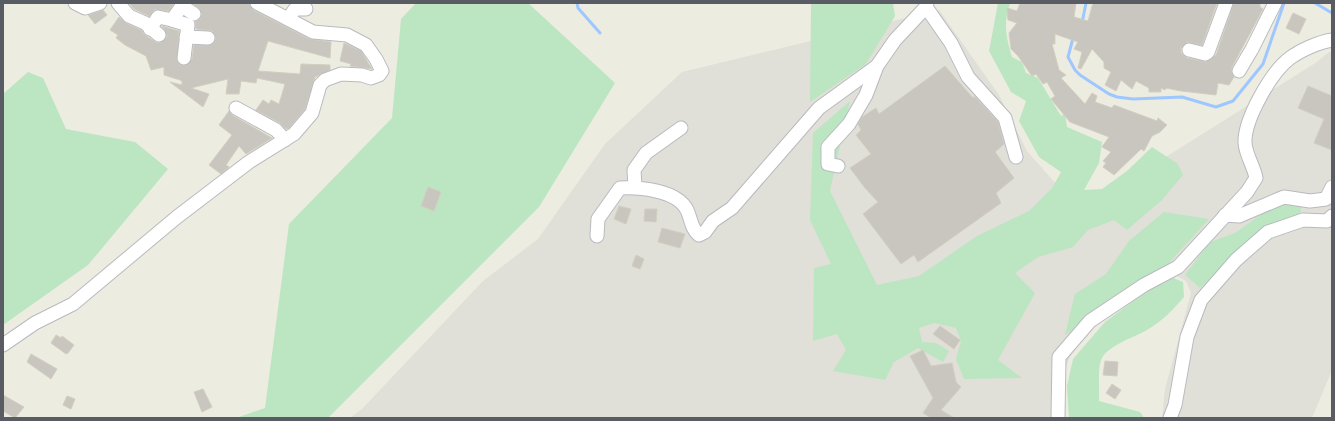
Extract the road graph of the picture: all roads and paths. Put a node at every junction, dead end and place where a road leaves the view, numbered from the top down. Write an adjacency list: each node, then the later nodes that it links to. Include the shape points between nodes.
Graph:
1 (75, 3): 2 (street, via 85,8)
2 (100, 3)
3 (118, 3): 12 (street, via 129,16 144,23 153,31 158,17)
4 (257, 3): 11 (street)
5 (301, 3): 11 (street, via 306,10 294,10)
6 (1226, 3): 16 (street, via 1208,52 1205,54)
7 (1274, 3): 19 (street)
8 (183, 5): 10 (street); 12 (street)
9 (927, 5): 18 (street, via 895,40); 23 (street, via 951,43 968,77 1005,118)
10 (194, 14)
11 (288, 19): 22 (street, via 313,32 347,35 366,45 382,71 371,78 341,74 325,80 320,85 312,113 294,134)
12 (172, 20): 13 (street, via 188,25)
13 (186, 37): 14 (street); 17 (street)
14 (208, 38)
15 (1331, 42): 27 (street, via 1323,41 1290,58 1271,80 1249,118 1246,130 1245,144 1256,178 1247,192)
16 (1189, 50)
17 (184, 58)
18 (877, 66): 24 (street, via 866,95 849,124 828,147 828,164); 25 (street, via 819,108 732,208 713,221 705,232 699,235 694,232 686,208 673,196)
19 (1239, 72)
20 (236, 108): 22 (street, via 276,130)
21 (681, 128): 25 (street, via 646,153 634,170)
22 (285, 140): 30 (street, via 249,162 177,217 73,304 35,323)
23 (1016, 157)
24 (838, 166)
25 (635, 187): 29 (street, via 620,188 598,219)
26 (1332, 187): 27 (street, via 1326,199 1310,201 1284,196 1239,216)
27 (1225, 215): 31 (street, via 1178,267 1144,285 1090,321 1059,357)
28 (1332, 216): 32 (street, via 1326,221 1303,220 1268,232 1236,260 1201,300 1187,337 1175,405)
29 (597, 236)
30 (3, 345)
31 (1058, 418)
32 (1170, 418)

